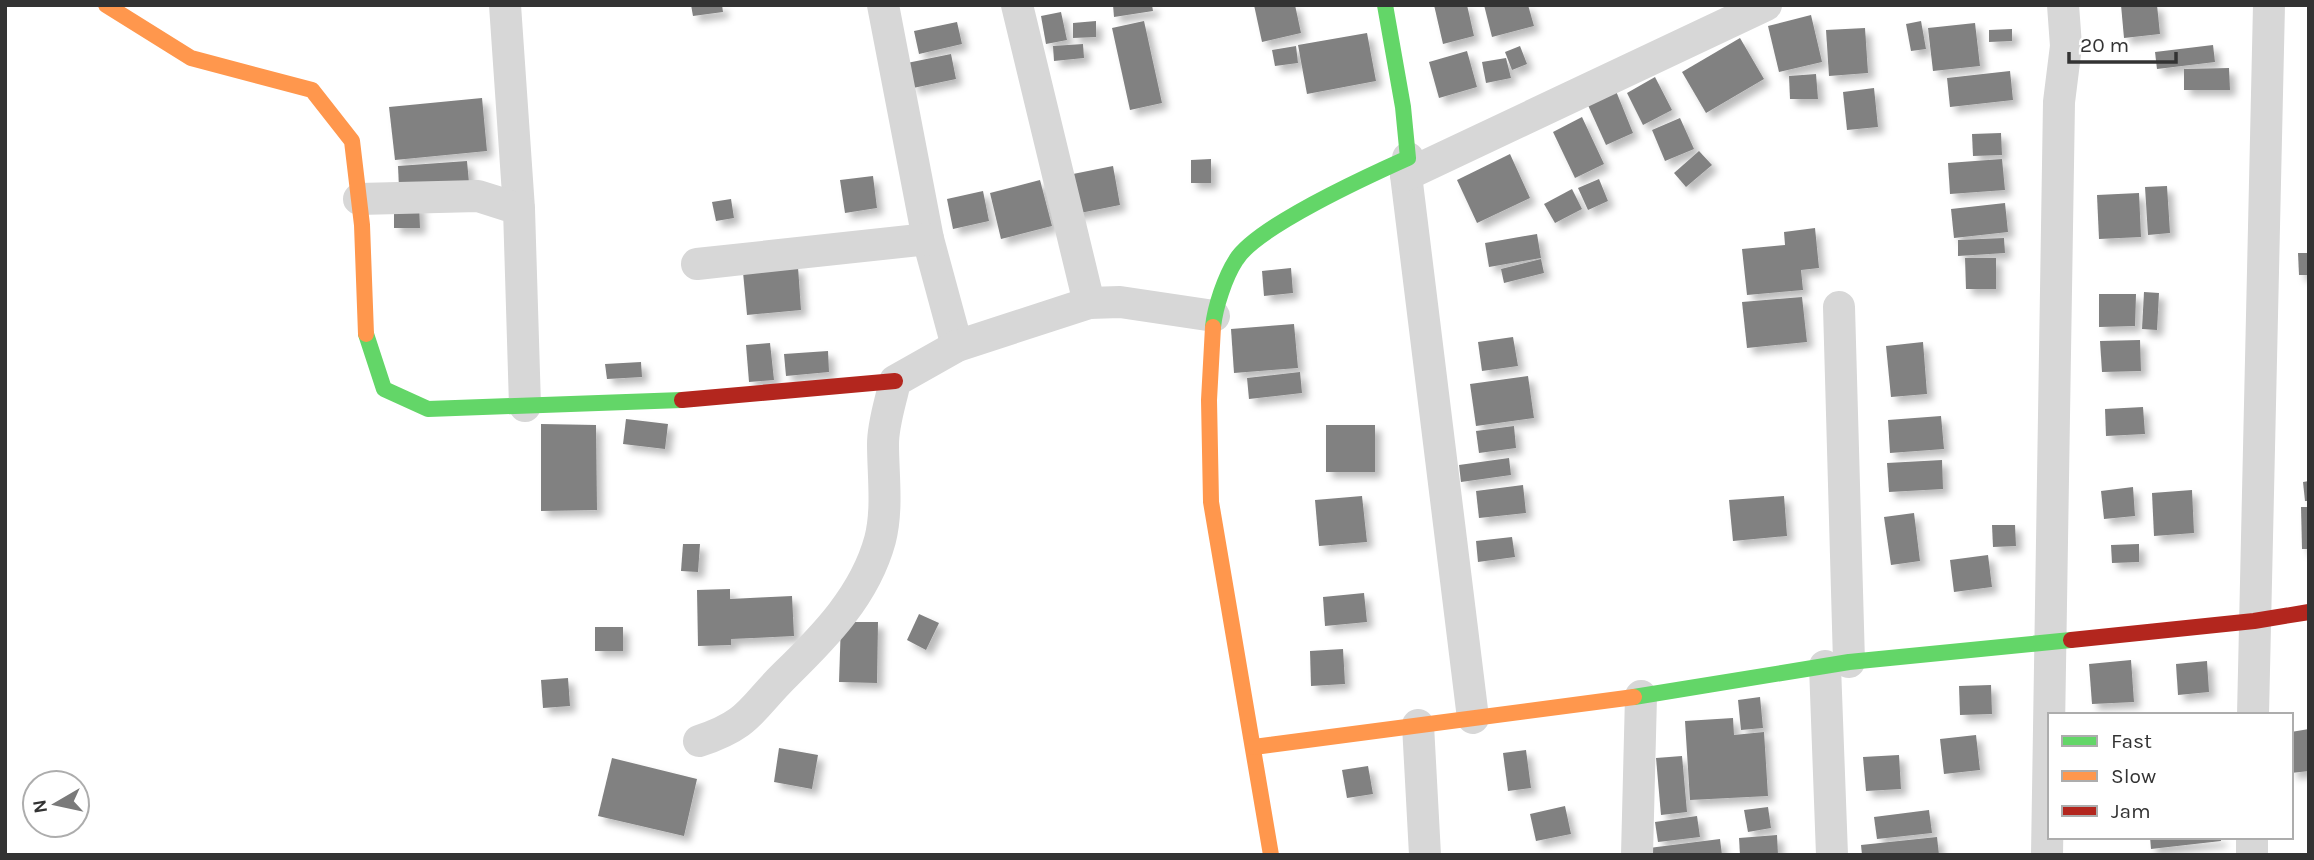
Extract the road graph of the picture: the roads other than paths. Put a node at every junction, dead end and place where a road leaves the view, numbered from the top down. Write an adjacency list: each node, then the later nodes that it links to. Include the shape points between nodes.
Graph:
1 (106, 5): 10 (street, via 191,58 312,90 352,141)
2 (505, 5): 11 (street)
3 (883, 5): 12 (street)
4 (1017, 5): 14 (street)
5 (1385, 5): 9 (street, via 1404,107)
6 (1766, 5): 9 (street)
7 (2063, 5): 22 (street, via 2066,46 2059,102)
8 (2269, 5): 21 (street)
9 (1407, 167): 16 (street, via 1345,186 1260,238 1236,259); 26 (street)
10 (359, 199): 11 (street, via 478,196); 19 (street, via 366,344 384,389 428,409)
11 (519, 209): 19 (street)
12 (928, 239): 13 (street); 17 (street)
13 (697, 264)
14 (1089, 303): 16 (street, via 1120,302); 17 (street)
15 (1839, 307): 23 (street)
16 (1214, 316): 29 (street, via 1209,400 1211,502)
17 (957, 346): 18 (street)
18 (895, 381): 19 (street, via 680,400); 28 (street, via 883,440 885,497 880,540 858,593 820,642 752,714 725,733)
19 (525, 406)
20 (2309, 612): 21 (street)
21 (2254, 621): 22 (street); 25 (street)
22 (2048, 642): 23 (street); 34 (street)
23 (1837, 664): 24 (street); 33 (street)
24 (1641, 696): 26 (street); 32 (street)
25 (2253, 713)
26 (1473, 718): 27 (street)
27 (1418, 725): 29 (street); 31 (street)
28 (699, 741)
29 (1254, 747): 30 (street)
30 (1271, 855)
31 (1425, 855)
32 (1637, 855)
33 (1832, 855)
34 (2047, 855)

